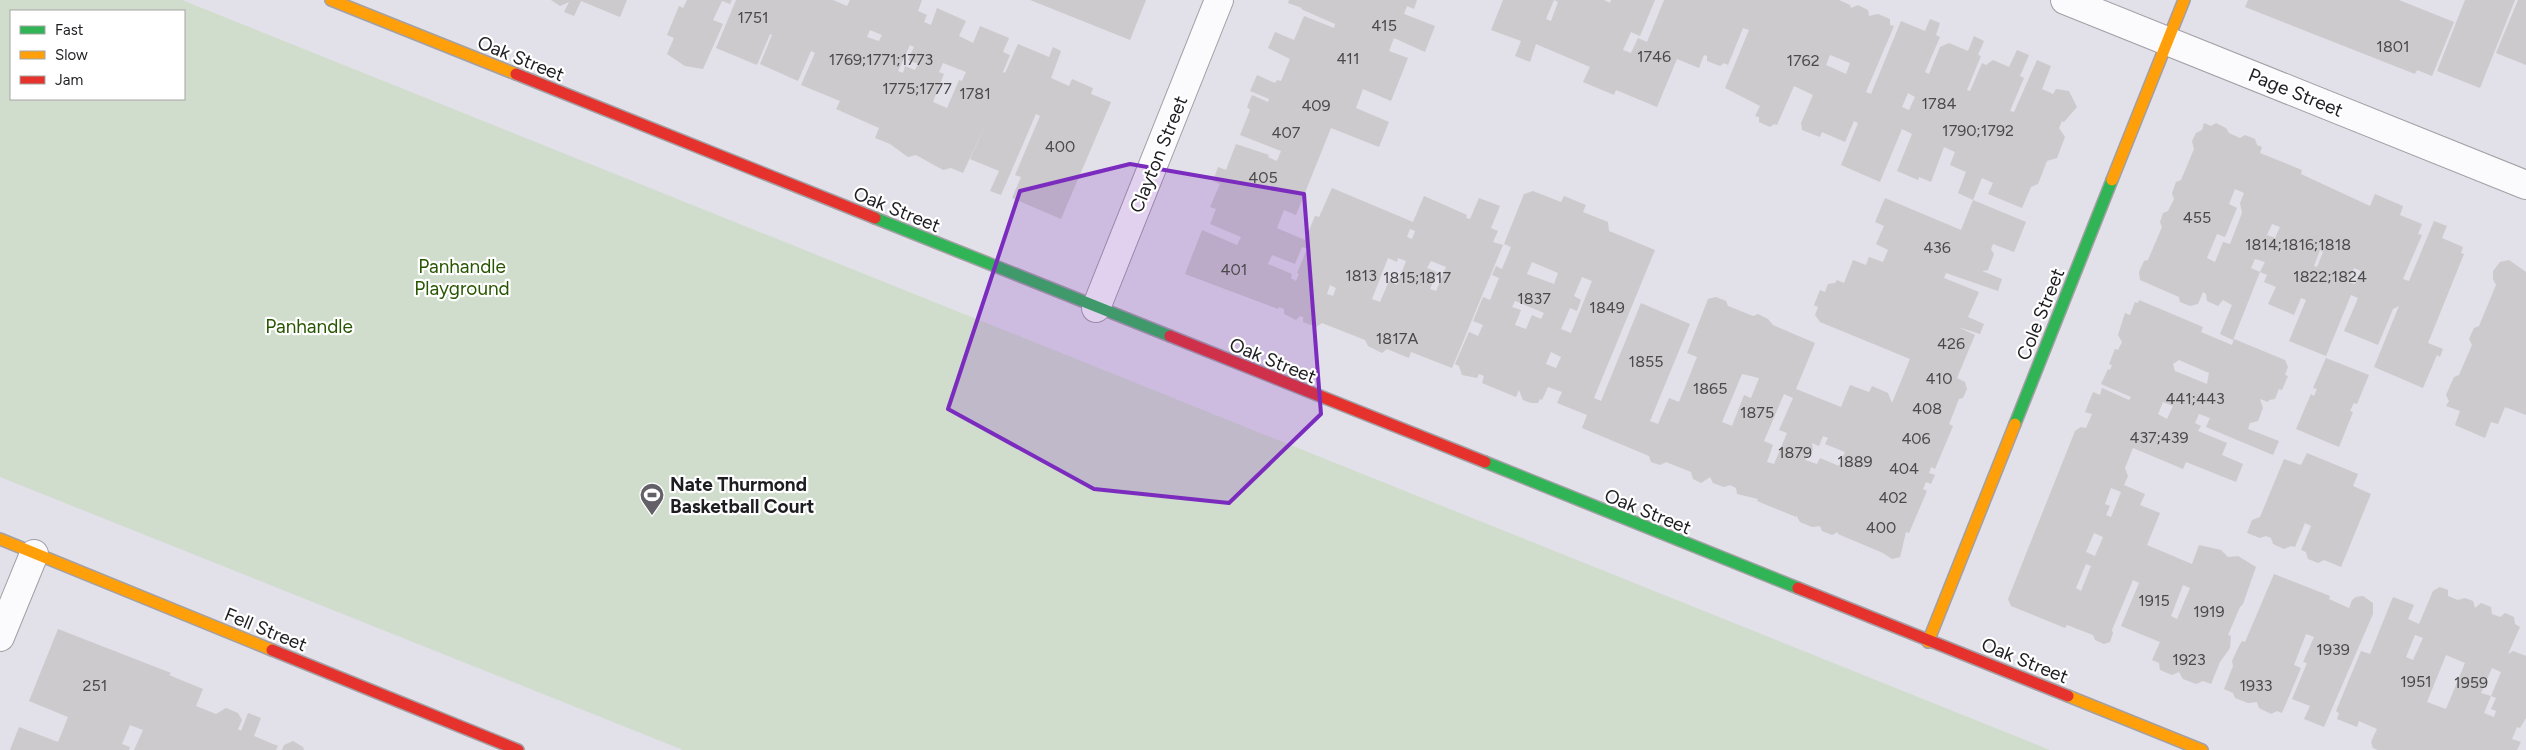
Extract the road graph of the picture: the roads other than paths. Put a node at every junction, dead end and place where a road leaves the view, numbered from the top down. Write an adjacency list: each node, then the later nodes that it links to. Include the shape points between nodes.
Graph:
1 (331, 0): 7 (main road, Oak Street)
2 (1219, 0): 7 (street, Clayton Street)
3 (2065, 0): 5 (street, Page Street)
4 (2184, 0): 5 (main road, Cole Street)
5 (2167, 41): 6 (street, Page Street); 11 (main road, Cole Street)
6 (2526, 185)
7 (1096, 308): 11 (main road, Oak Street)
8 (0, 539): 9 (main road, Fell Street)
9 (34, 554): 10 (street); 12 (main road, Fell Street)
10 (0, 637)
11 (1928, 642): 13 (main road, Oak Street)
12 (518, 750)
13 (2202, 750)

